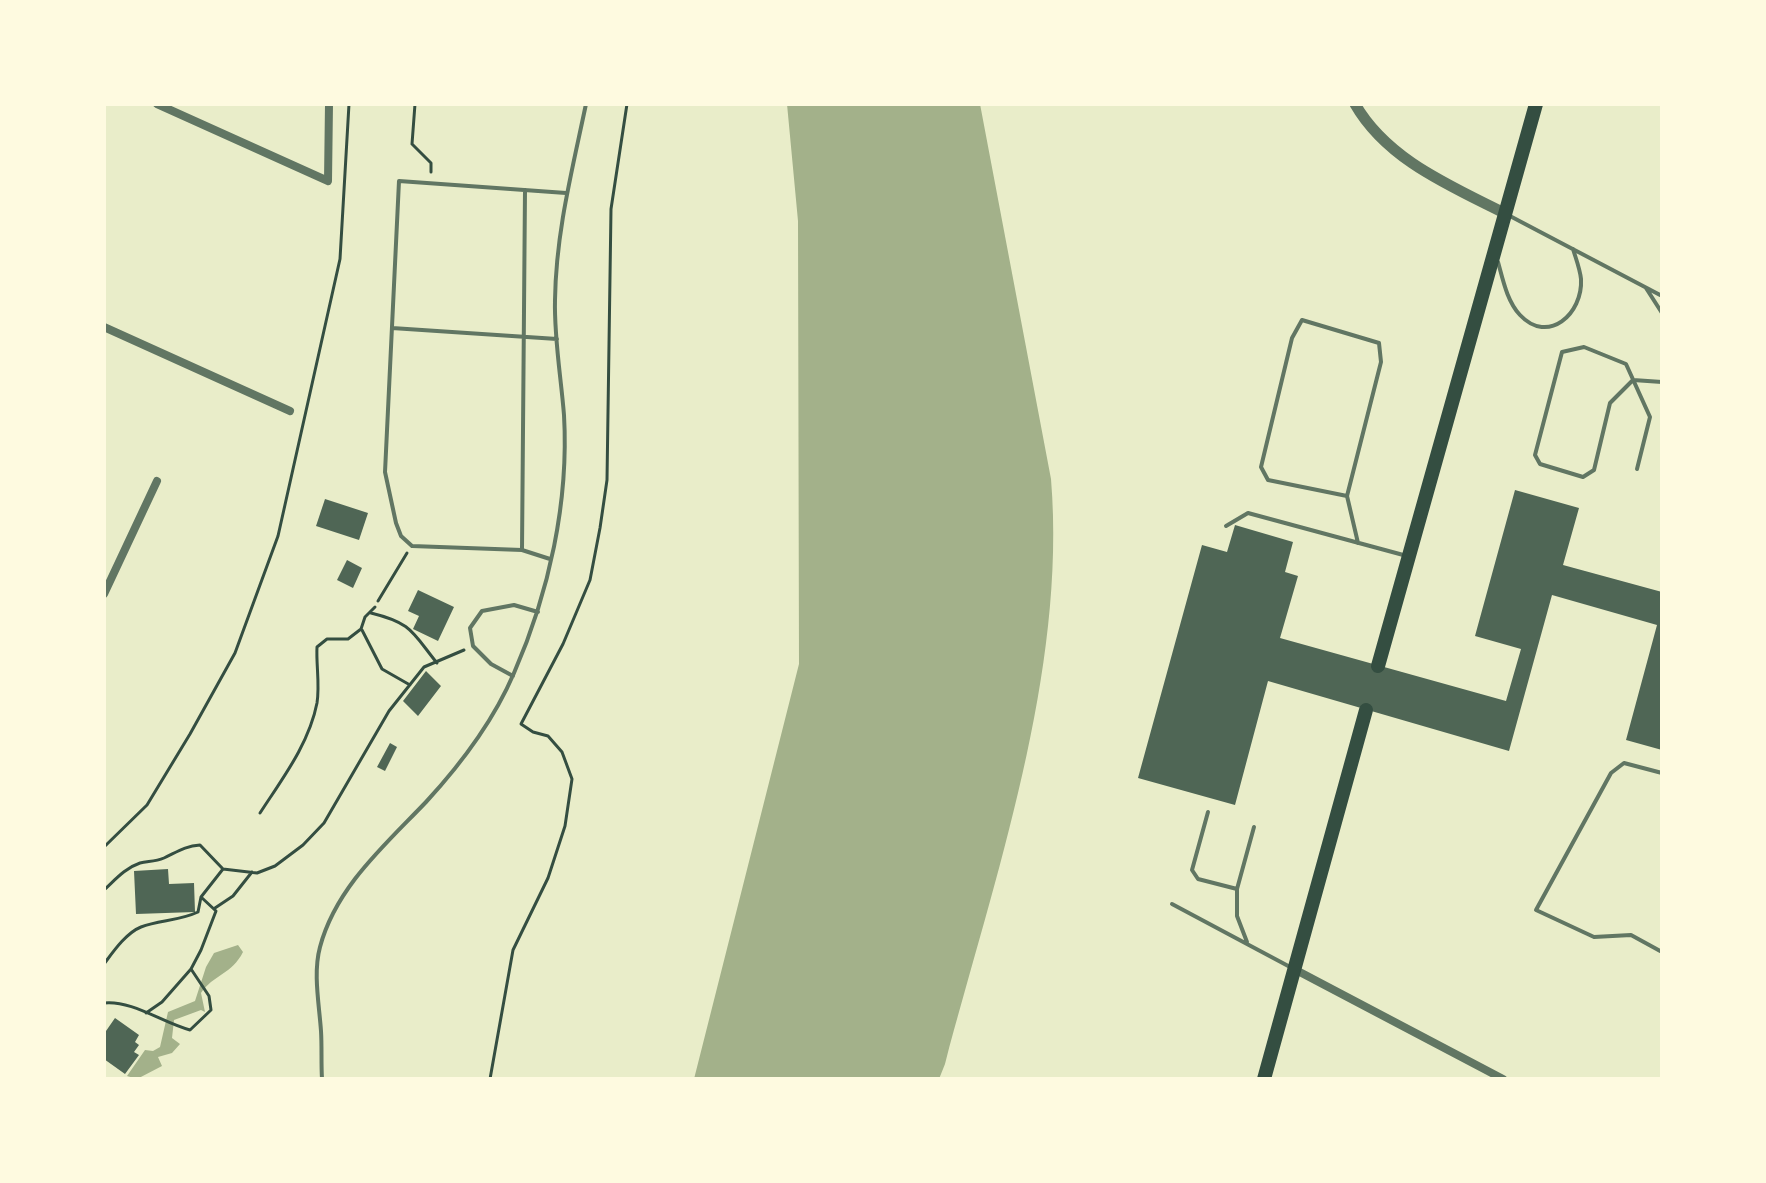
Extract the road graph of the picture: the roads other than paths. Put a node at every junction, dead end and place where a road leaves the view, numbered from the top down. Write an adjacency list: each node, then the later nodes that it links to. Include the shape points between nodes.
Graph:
1 (157, 104): 2 (street, via 328,181)
2 (329, 104)
3 (586, 104): 7 (lane)
4 (1355, 104): 8 (street, via 1379,136 1411,163)
5 (1536, 104): 8 (main road)
6 (525, 190): 7 (lane); 15 (lane, via 399,181); 16 (lane)
7 (566, 193): 17 (lane, via 557,252)
8 (1506, 214): 9 (lane); 10 (main road)
9 (1573, 249): 10 (lane, via 1581,281 1578,300 1562,324 1552,327 1540,327 1521,316 1505,288); 11 (lane)
10 (1495, 253): 27 (main road)
11 (1644, 286): 12 (lane); 13 (lane)
12 (1662, 296)
13 (1662, 313)
14 (104, 327): 20 (street)
15 (392, 328): 16 (lane); 26 (lane, via 385,472 401,536 412,546)
16 (523, 337): 17 (lane); 26 (lane)
17 (557, 339): 28 (lane, via 564,417 563,501)
18 (1633, 380): 18 (lane, via 1626,364 1584,347 1562,352 1535,455 1540,464 1583,477 1594,470 1610,403); 19 (lane); 21 (lane, via 1650,417)
19 (1662, 382)
20 (290, 411)
21 (1637, 469)
22 (157, 481): 29 (street)
23 (1347, 496): 23 (lane, via 1381,362 1379,343 1302,320 1292,338 1261,467 1268,480); 25 (lane)
24 (1226, 526): 25 (lane, via 1248,513)
25 (1358, 543): 27 (lane)
26 (522, 550): 28 (lane)
27 (1409, 557): 32 (main road)
28 (550, 559): 31 (lane)
29 (107, 579): 30 (street)
30 (104, 594)
31 (538, 612): 33 (lane); 33 (lane, via 514,605 482,611 470,628 473,646)
32 (1378, 666)
33 (513, 676): 43 (lane, via 469,751 370,859 335,910 319,950 317,972)
34 (1366, 710): 42 (main road)
35 (1662, 773): 41 (lane, via 1624,763 1611,773 1536,910 1594,937 1631,935)
36 (1208, 812): 38 (lane, via 1192,870 1198,879)
37 (1254, 827): 38 (lane)
38 (1237, 889): 40 (lane, via 1237,916)
39 (1172, 904): 40 (lane)
40 (1248, 945): 42 (lane)
41 (1662, 952)
42 (1294, 969): 44 (main road); 45 (street)
43 (322, 1079)
44 (1264, 1079)
45 (1503, 1079)

